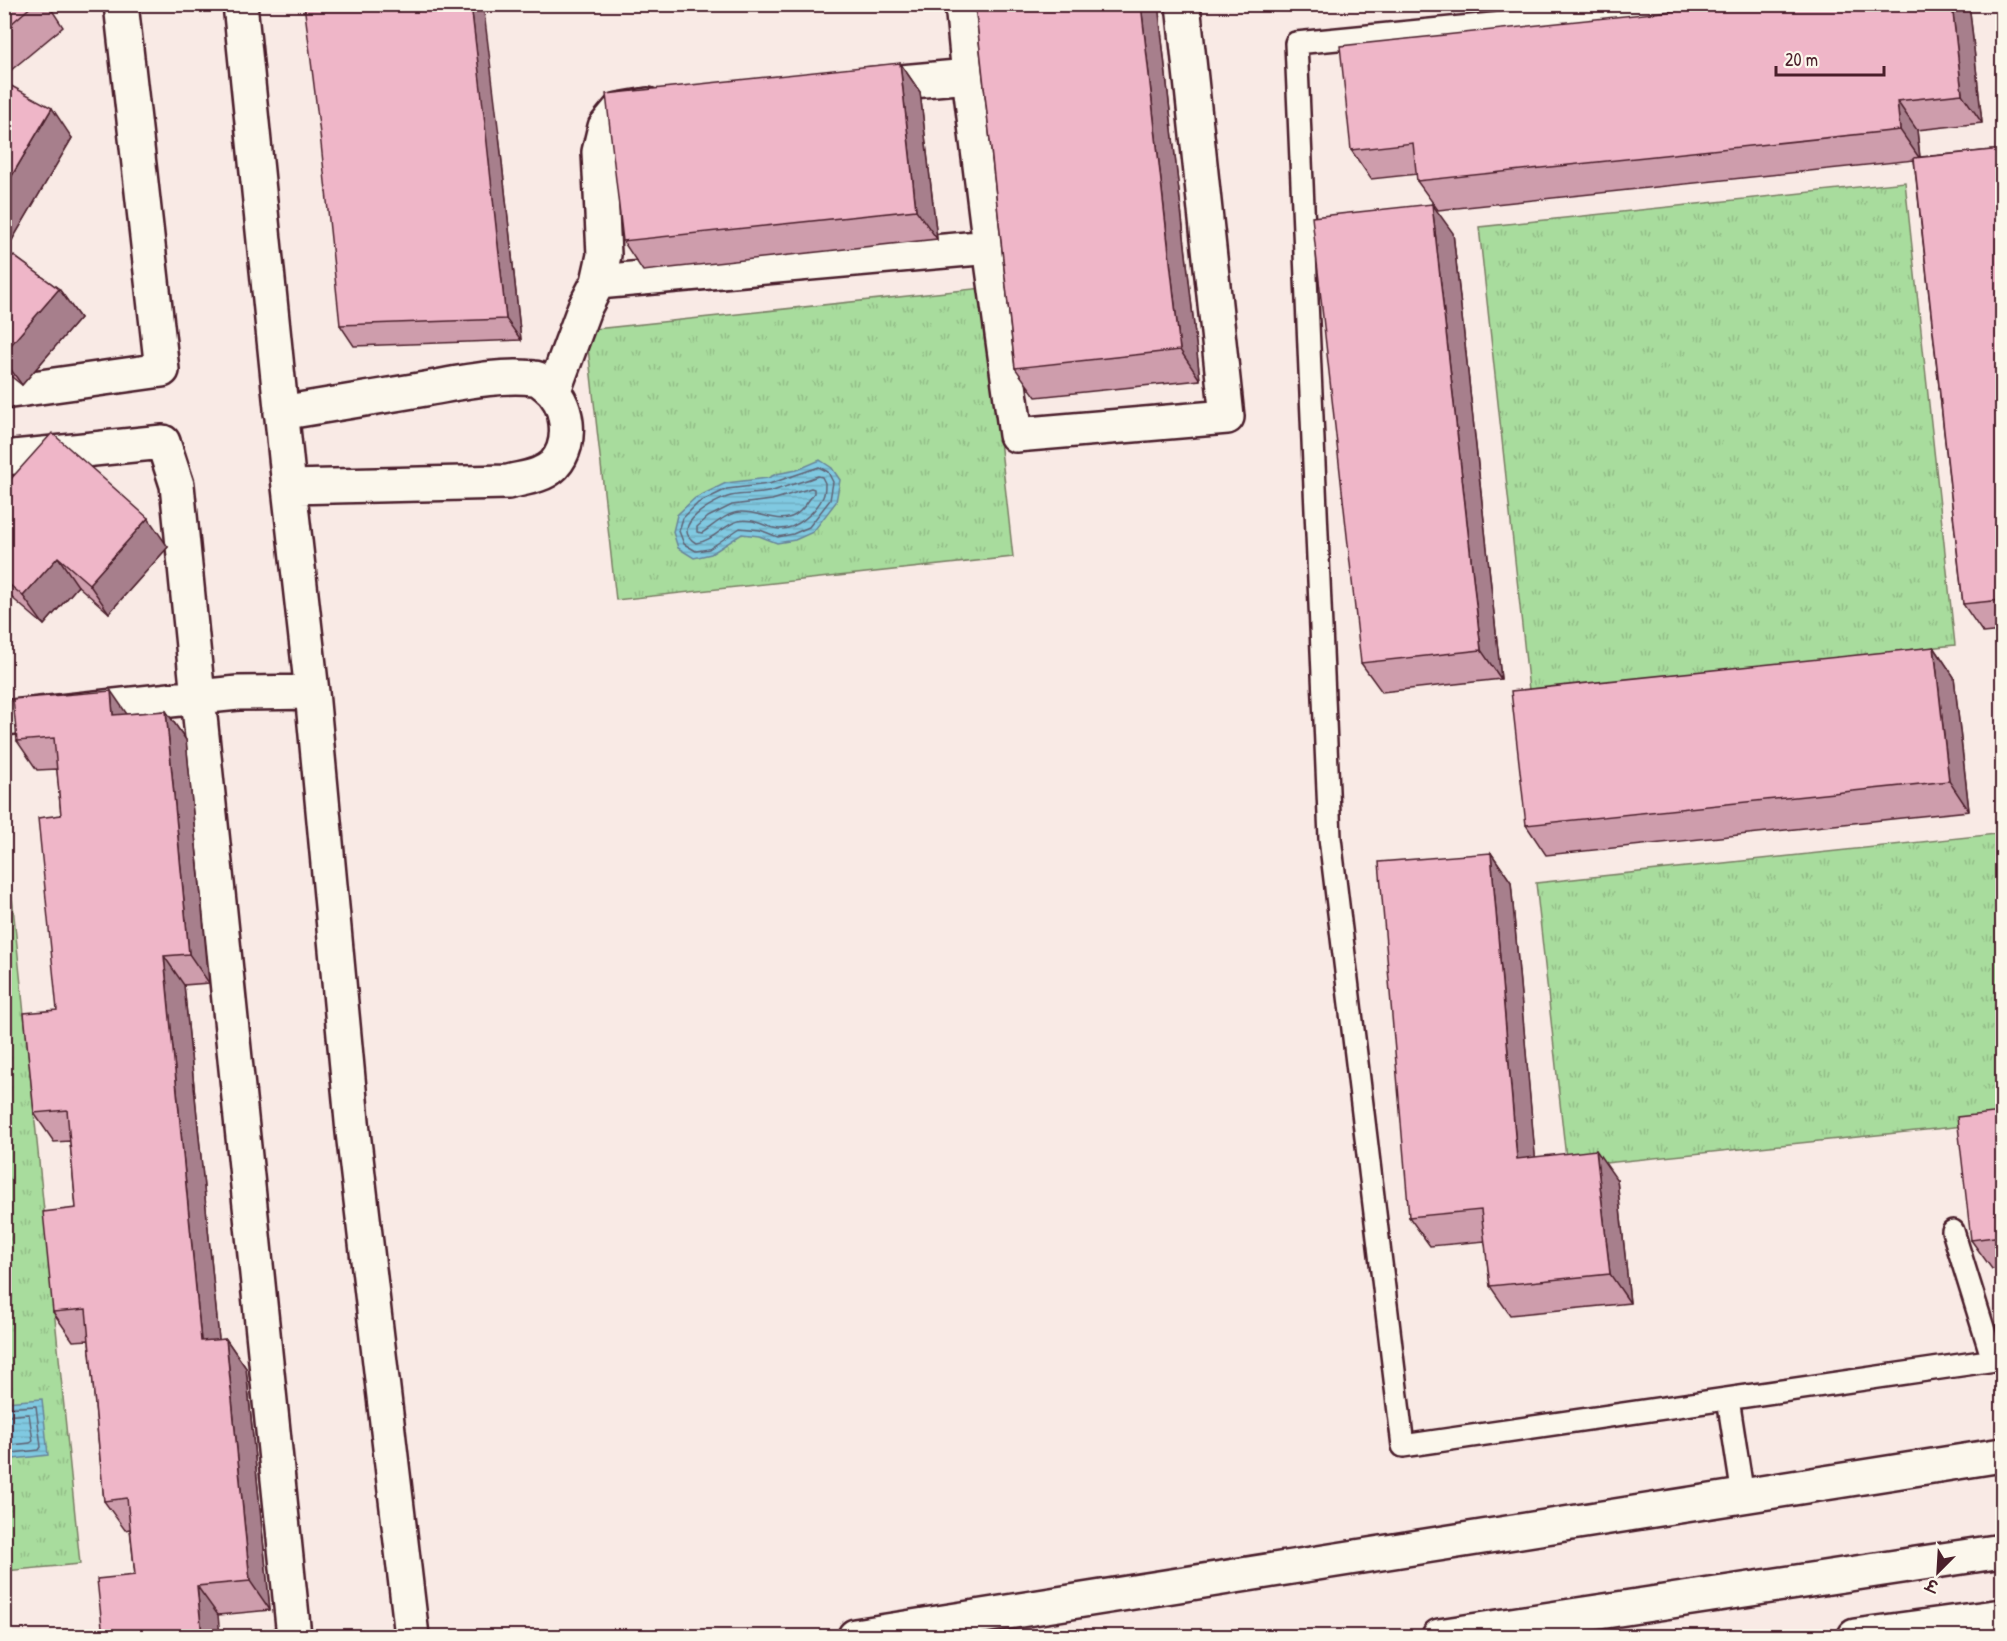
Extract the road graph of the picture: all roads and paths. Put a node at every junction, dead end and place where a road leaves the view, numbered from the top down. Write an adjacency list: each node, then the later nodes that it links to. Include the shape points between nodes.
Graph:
1 (121, 4): 12 (street, via 162,370)
2 (240, 4): 13 (street)
3 (962, 4): 6 (street)
4 (1183, 4): 9 (street, via 1227,417 1016,435)
5 (1698, 4): 21 (lane, via 1296,43 1330,838 1403,1446)
6 (969, 76): 7 (street); 9 (street)
7 (841, 88)
8 (678, 102): 10 (street, via 619,110 605,127 599,152 604,255)
9 (990, 247): 10 (street)
10 (598, 282): 11 (street)
11 (554, 390): 13 (street, via 537,378 510,376); 15 (street, via 563,407 563,452 537,476 507,482)
12 (4, 392)
13 (281, 413): 15 (street)
14 (4, 458): 17 (street, via 164,442 177,485)
15 (289, 487): 16 (street)
16 (312, 692): 17 (street); 28 (street, via 353,1132)
17 (198, 697): 18 (street); 27 (street)
18 (4, 718)
19 (1953, 1231): 20 (lane)
20 (1998, 1360): 21 (lane)
21 (1728, 1399): 23 (lane)
22 (2002, 1455): 23 (street)
23 (1743, 1496): 29 (street)
24 (2002, 1551): 30 (street)
25 (2002, 1616): 26 (street)
26 (1900, 1633): 31 (street)
27 (294, 1636)
28 (412, 1636)
29 (855, 1636)
30 (1439, 1636)
31 (1855, 1636)

